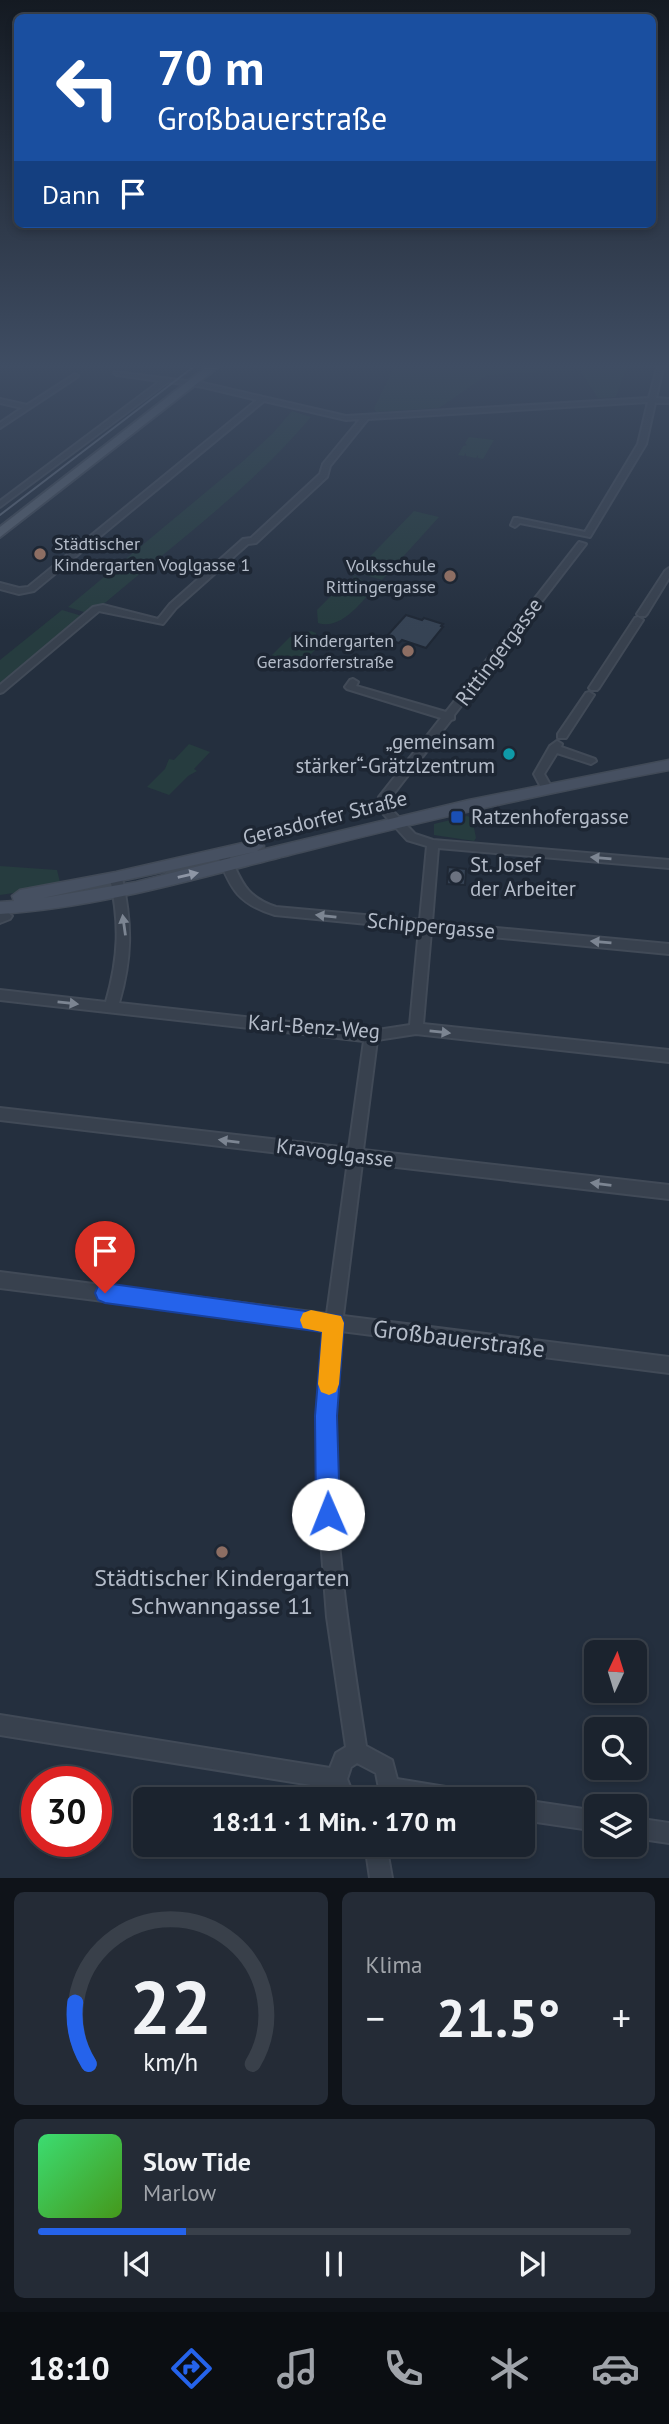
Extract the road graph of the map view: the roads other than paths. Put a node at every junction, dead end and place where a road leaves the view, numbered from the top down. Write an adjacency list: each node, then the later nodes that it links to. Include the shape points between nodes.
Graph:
1 (66, 456): 7 (street)
2 (89, 456): 8 (main road)
3 (96, 456): 10 (main road)
4 (193, 456): 13 (street, via 24,592)
5 (334, 456): 14 (street, via 324,475 160,622 103,608)
6 (635, 456): 9 (street, via 587,535 517,520)
7 (0, 505)
8 (0, 522)
9 (515, 524)
10 (0, 533)
11 (582, 544): 17 (street, Rittingergasse)
12 (669, 571): 18 (street)
13 (0, 586)
14 (88, 615): 16 (street)
15 (354, 682): 17 (street, via 350,687)
16 (0, 690)
17 (450, 717): 22 (street, Rittingergasse, via 383,800 382,807)
18 (558, 742): 19 (street); 21 (street, via 539,774)
19 (591, 761)
20 (665, 765): 21 (main road, Gerasdorfer Straße)
21 (546, 785): 22 (main road, Gerasdorfer Straße)
22 (394, 819): 23 (street, via 411,837); 24 (main road, Gerasdorfer Straße)
23 (433, 844): 25 (street, one-way to 23); 29 (street)
24 (225, 859): 26 (main road, Gerasdorfer Straße); 29 (street, Schippergasse, one-way to 24, via 262,907 240,892)
25 (669, 864)
26 (117, 884): 27 (main road, Gerasdorfer Straße); 28 (main road, Gerasdorfer Straße); 32 (street, one-way to 26, via 125,956)
27 (0, 897)
28 (2, 914)
29 (426, 926): 30 (street, Schippergasse, one-way to 29); 33 (street)
30 (669, 949)
31 (0, 995): 32 (street, Karl-Benz-Weg, one-way to 32)
32 (111, 1007): 34 (street, Karl-Benz-Weg)
33 (416, 1029): 34 (street, Karl-Benz-Weg); 35 (street, Karl-Benz-Weg, one-way to 35)
34 (371, 1036): 37 (street)
35 (669, 1056)
36 (0, 1114): 37 (street, Kravoglgasse, one-way to 36)
37 (355, 1156): 38 (street, Kravoglgasse, one-way to 37); 40 (street)
38 (669, 1192)
39 (0, 1280): 40 (street, Großbauerstraße)
40 (334, 1323): 41 (street, Großbauerstraße); 43 (street, via 326,1416 328,1514 336,1617)
41 (669, 1365)
42 (0, 1725): 44 (street)
43 (357, 1752): 44 (street, via 343,1759); 46 (street, via 385,1768)
44 (337, 1779): 45 (street)
45 (340, 1787)
46 (387, 1787)
47 (535, 1812): 48 (street)
48 (584, 1819)
49 (647, 1830): 50 (street)
50 (669, 1833)
51 (377, 1857): 52 (street)
52 (381, 1878)

